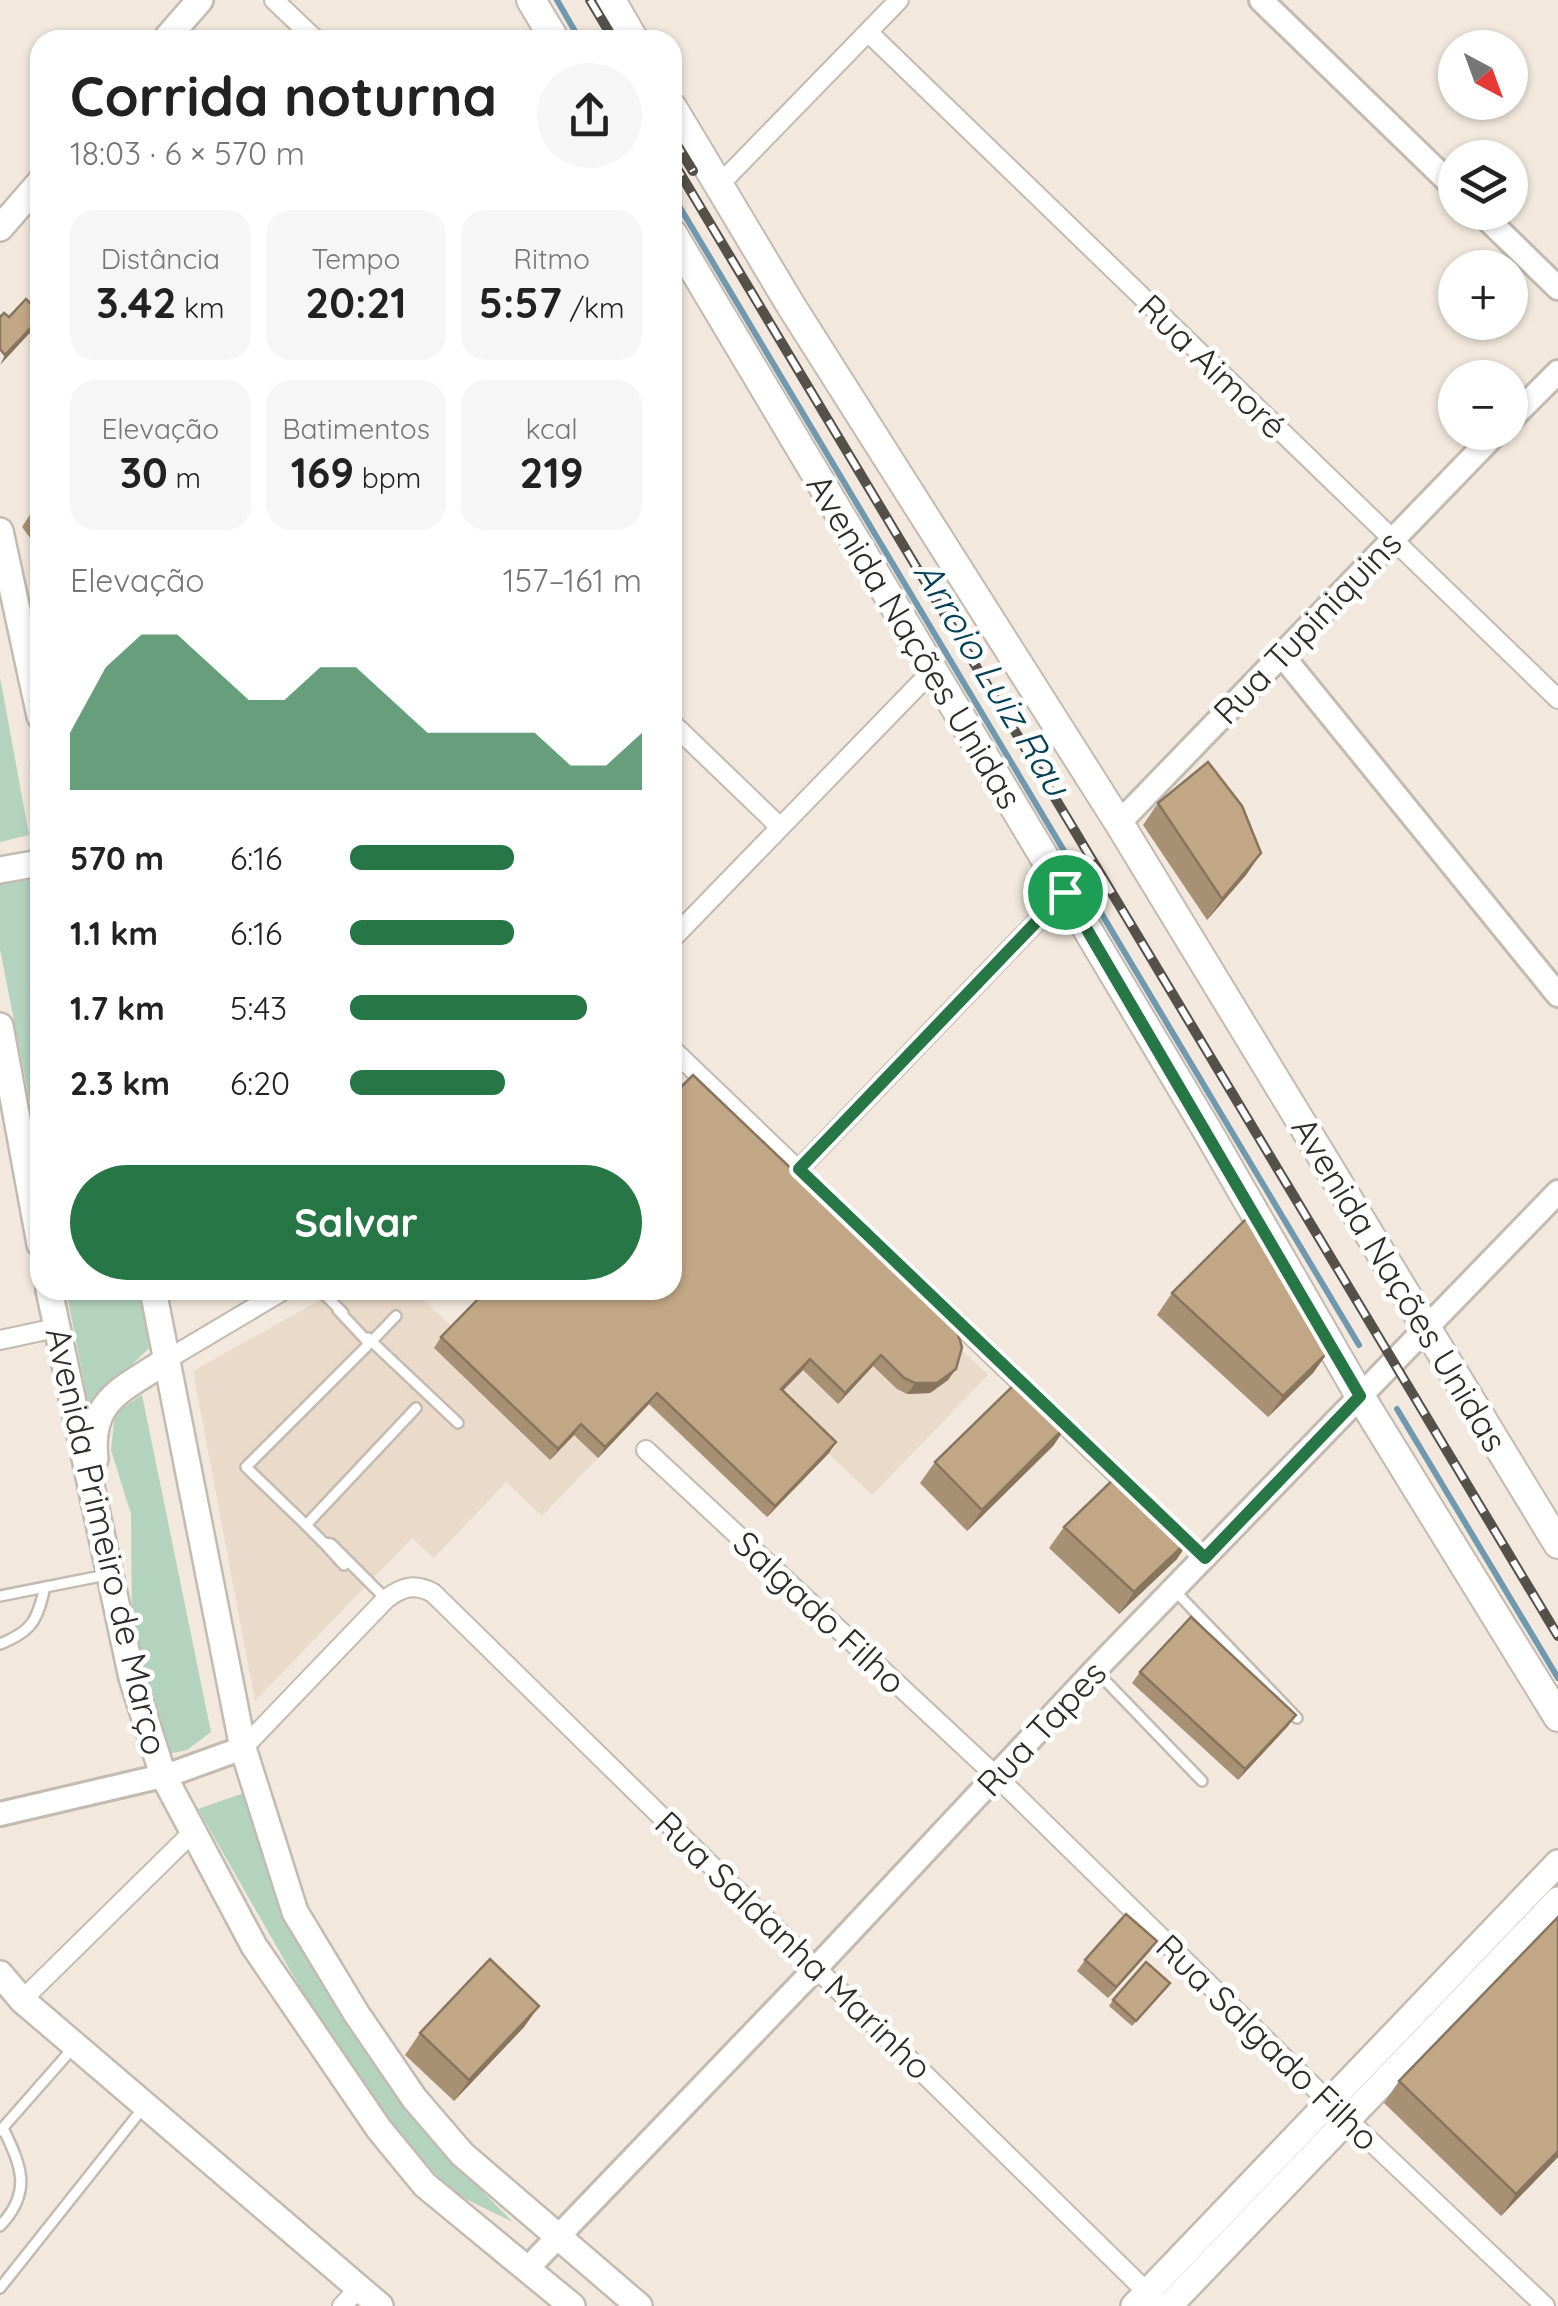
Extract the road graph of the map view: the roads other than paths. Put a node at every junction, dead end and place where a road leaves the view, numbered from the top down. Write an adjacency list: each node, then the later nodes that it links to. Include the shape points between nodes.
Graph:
1 (200, 0): 7 (main road)
2 (274, 0): 8 (street)
3 (530, 0): 9 (main road)
4 (611, 0): 10 (main road)
5 (900, 0): 11 (street)
6 (1261, 0): 13 (street)
7 (174, 30)
8 (306, 30)
9 (549, 30)
10 (628, 30)
11 (868, 32): 14 (street); 24 (street, Rua Aimoré)
12 (682, 124): 14 (main road, Avenida Nações Unidas)
13 (1438, 172)
14 (718, 186): 30 (main road, Avenida Nações Unidas)
15 (30, 194): 16 (main road)
16 (0, 228)
17 (1498, 230): 19 (street)
18 (682, 250): 27 (main road, Avenida Nações Unidas)
19 (1558, 288)
20 (1558, 372): 21 (street)
21 (1528, 402)
22 (1479, 450): 24 (street, Rua Tupiniquins)
23 (0, 531): 26 (main road)
24 (1392, 538): 25 (street, Rua Tupiniquins); 28 (street, Rua Aimoré)
25 (1281, 654): 30 (street, Rua Tupiniquins); 36 (street)
26 (30, 670)
27 (932, 671): 31 (street); 34 (main road, Avenida Nações Unidas)
28 (1558, 699)
29 (682, 733): 31 (street)
30 (1119, 823): 48 (main road, Avenida Nações Unidas)
31 (780, 826): 35 (street)
32 (30, 866): 33 (main road)
33 (0, 870)
34 (1065, 892): 39 (street); 52 (main road, Avenida Nações Unidas)
35 (682, 929)
36 (1558, 994)
37 (0, 1026): 40 (main road)
38 (682, 1060): 39 (street)
39 (792, 1175): 56 (street)
40 (30, 1190)
41 (1558, 1192): 48 (street, Rua Tapes)
42 (50, 1300): 47 (main road, Avenida Primeiro de Março)
43 (155, 1300): 51 (main road)
44 (267, 1300): 51 (street)
45 (329, 1300): 50 (lane)
46 (396, 1316): 50 (lane)
47 (56, 1328): 49 (street); 59 (main road, Avenida Primeiro de Março)
48 (1428, 1328): 52 (street, Rua Tapes); 58 (main road, Avenida Nações Unidas)
49 (0, 1340)
50 (369, 1344): 54 (lane); 57 (lane, via 246,1468)
51 (168, 1359): 59 (main road, via 110,1399 94,1425); 68 (main road)
52 (1360, 1396): 61 (street, Rua Tapes, via 1198,1551); 66 (main road, Avenida Nações Unidas)
53 (416, 1408): 57 (lane)
54 (458, 1424)
55 (646, 1450): 70 (street, Salgado Filho)
56 (1149, 1505)
57 (306, 1525): 63 (lane)
58 (1558, 1544)
59 (108, 1571): 60 (lane); 69 (main road, Avenida Primeiro de Março, via 132,1678)
60 (45, 1587): 62 (lane); 64 (lane, via 36,1620)
61 (1173, 1589): 65 (street, Rua Tapes); 67 (lane)
62 (0, 1596)
63 (386, 1600): 68 (street); 76 (street, Rua Saldanha Marinho, via 400,1588 422,1588 444,1603)
64 (0, 1644)
65 (1095, 1670): 70 (street, Rua Tapes); 71 (lane)
66 (1558, 1717)
67 (1297, 1718)
68 (243, 1748): 69 (street); 85 (main road, via 295,1912 356,2014 462,2154)
69 (164, 1775): 72 (street); 73 (main road, Avenida Primeiro de Março)
70 (995, 1775): 76 (street, Rua Tapes); 82 (street, Rua Salgado Filho)
71 (1202, 1780)
72 (0, 1814)
73 (194, 1831): 78 (street); 86 (main road, Avenida Primeiro de Março, via 254,1946 379,2130 424,2185)
74 (1558, 1863): 79 (main road)
75 (1558, 1900): 79 (main road)
76 (817, 1967): 85 (street, Rua Tapes); 89 (street, Rua Saldanha Marinho)
77 (0, 1974): 78 (main road)
78 (22, 2000): 80 (main road)
79 (1435, 2010): 82 (main road)
80 (74, 2046): 81 (main road); 83 (lane)
81 (145, 2106): 87 (lane); 88 (main road)
82 (1338, 2111): 89 (main road); 93 (main road); 94 (street, Rua Salgado Filho)
83 (2, 2129): 84 (lane, via 22,2191)
84 (2, 2220)
85 (559, 2237): 86 (street, Rua Tapes); 92 (main road)
86 (528, 2268): 91 (main road, Avenida Primeiro de Março)
87 (0, 2288)
88 (351, 2297): 90 (main road)
89 (1148, 2301)
90 (380, 2306)
91 (572, 2306)
92 (639, 2306)
93 (1170, 2306)
94 (1545, 2306)

